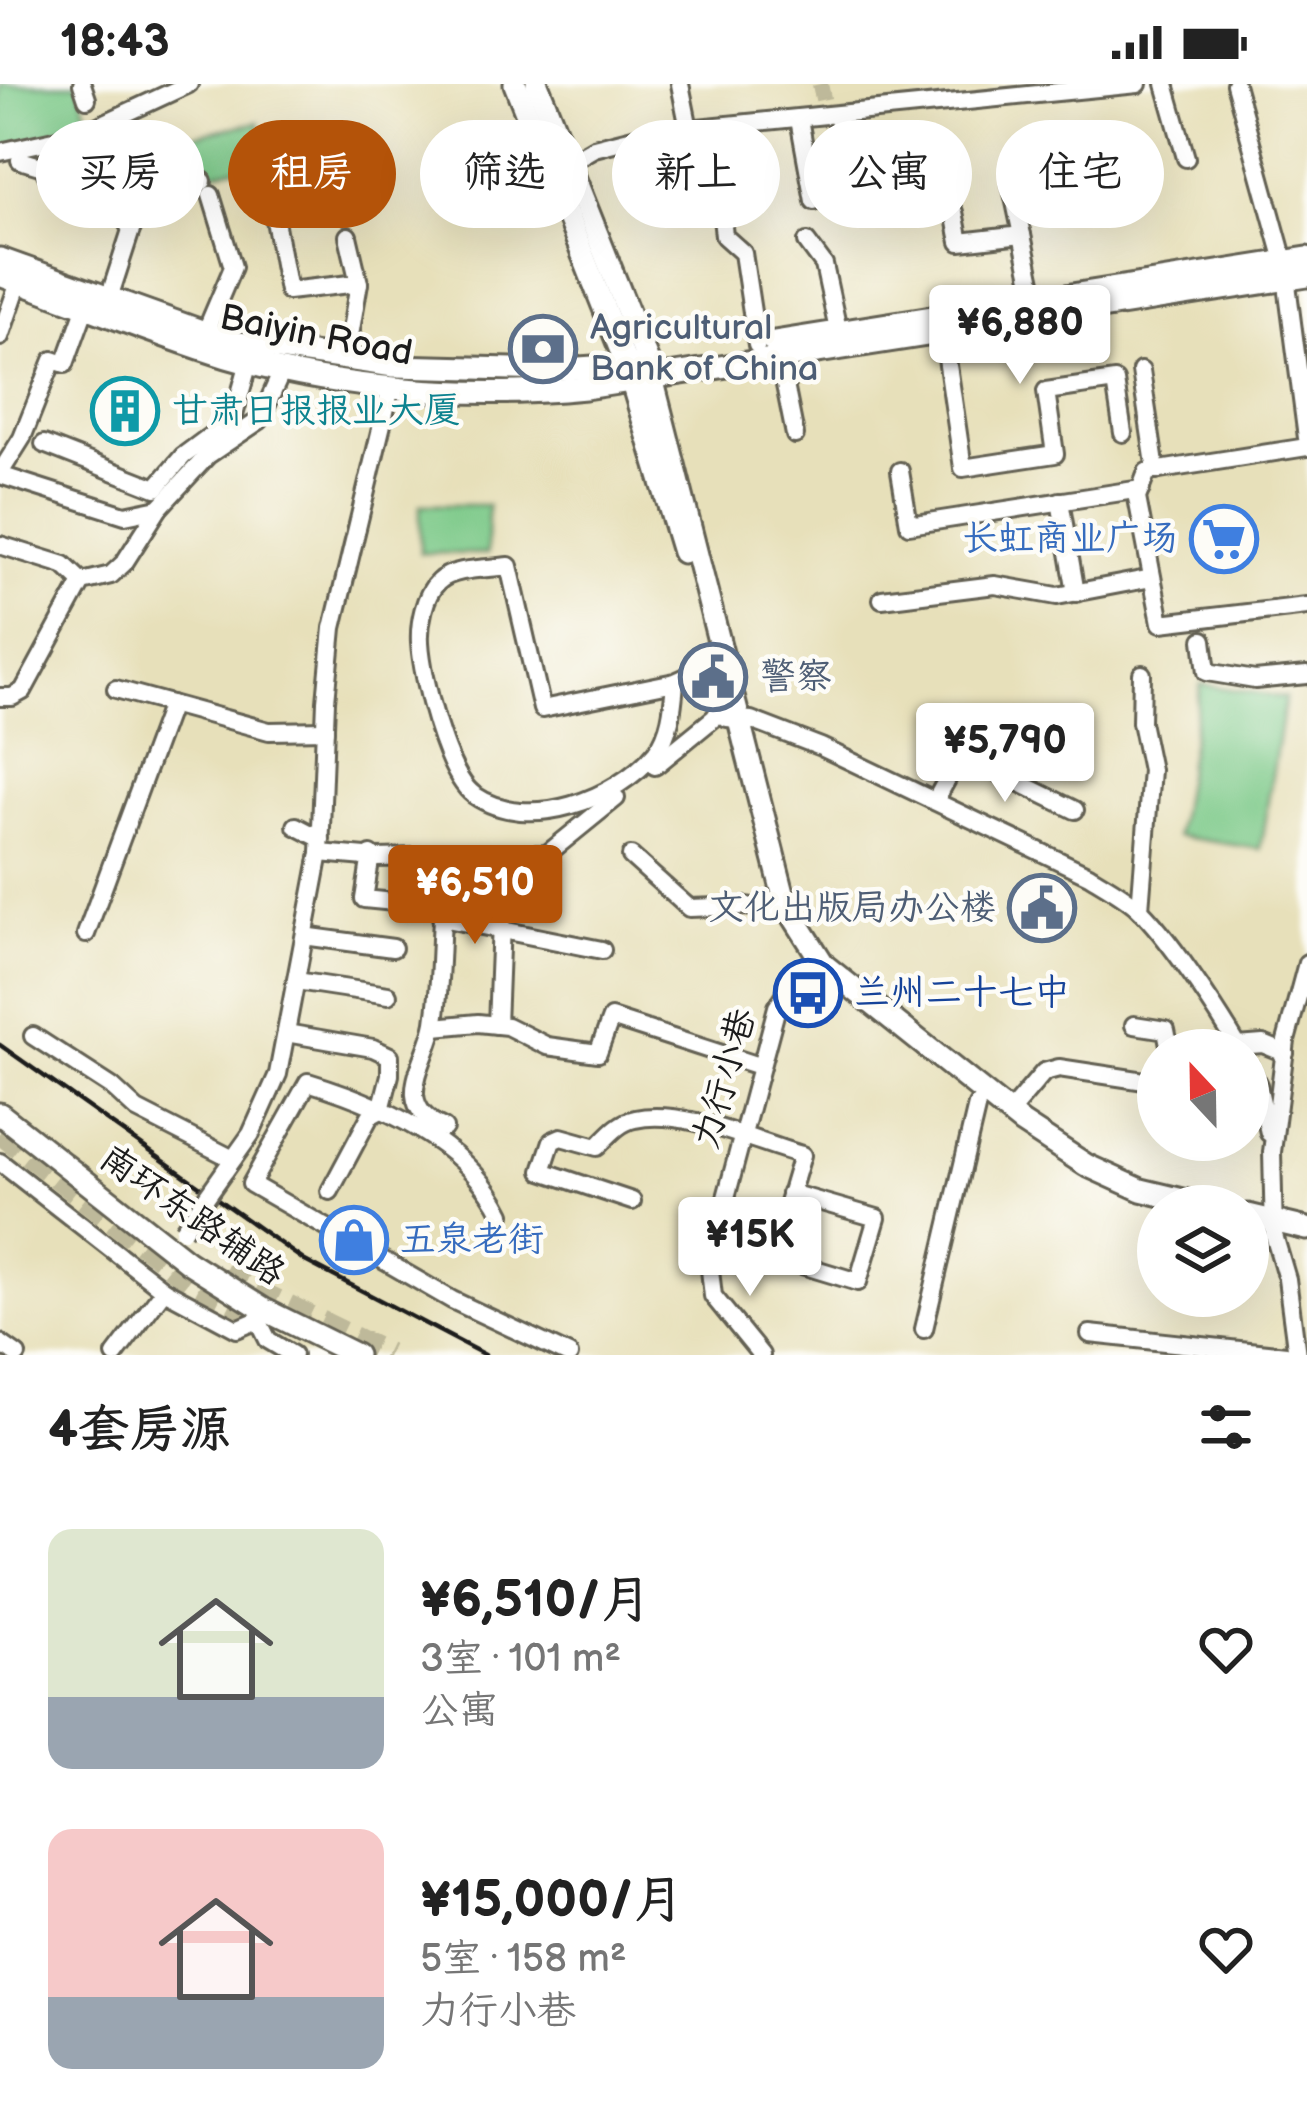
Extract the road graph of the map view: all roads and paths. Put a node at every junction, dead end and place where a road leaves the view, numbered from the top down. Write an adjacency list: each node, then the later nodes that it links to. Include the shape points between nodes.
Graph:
1 (189, 84): 10 (street)
2 (515, 84): 11 (main road)
3 (537, 84): 12 (main road)
4 (680, 84): 13 (street)
5 (1138, 84): 8 (street)
6 (1165, 84): 19 (street)
7 (1235, 84): 34 (street)
8 (829, 113): 9 (street); 14 (street)
9 (799, 119): 15 (street); 17 (street)
10 (111, 120)
11 (535, 120)
12 (547, 120)
13 (687, 120)
14 (832, 120)
15 (780, 121)
16 (36, 144): 18 (street)
17 (804, 146)
18 (0, 152)
19 (1186, 158)
20 (20, 160): 21 (street)
21 (36, 165)
22 (204, 189): 42 (street, via 232,267)
23 (126, 228): 37 (street)
24 (276, 228): 36 (street, via 288,291)
25 (584, 228): 50 (main road)
26 (723, 228): 44 (street, via 743,253)
27 (957, 228): 29 (street, via 960,242)
28 (1021, 228): 29 (street)
29 (1022, 235): 38 (street)
30 (348, 236): 36 (street)
31 (807, 242): 40 (street, via 824,265)
32 (1307, 258): 34 (main road)
33 (0, 259): 37 (main road, Baiyin Road)
34 (1292, 272): 38 (main road); 41 (main road); 45 (street)
35 (9, 278): 39 (main road, Baiyin Road); 43 (street)
36 (359, 283): 47 (street)
37 (109, 298): 42 (main road, Baiyin Road)
38 (1036, 301): 40 (main road)
39 (86, 306): 48 (main road, Baiyin Road); 60 (street, via 65,364 53,360)
40 (838, 330): 44 (main road)
41 (943, 331): 46 (main road); 53 (street, via 963,468 1055,454 1046,391 1115,381)
42 (205, 332): 47 (main road, Baiyin Road)
43 (0, 337)
44 (757, 345): 50 (main road)
45 (1299, 345): 55 (street)
46 (779, 355): 50 (main road); 54 (street)
47 (346, 359): 50 (main road, Baiyin Road)
48 (249, 362): 49 (main road, Baiyin Road); 56 (street, via 233,419 156,488)
49 (283, 369): 52 (main road, Baiyin Road); 63 (street, via 260,420 208,455)
50 (639, 371): 52 (main road, Baiyin Road, via 568,389 464,395); 71 (main road); 78 (main road)
51 (1142, 371): 59 (street)
52 (391, 387): 79 (street, via 333,628)
53 (1123, 433)
54 (795, 435)
55 (1307, 438)
56 (44, 444)
57 (1307, 447): 59 (street)
58 (900, 471): 62 (street, via 909,525)
59 (1156, 471): 61 (street, via 1147,472)
60 (0, 474): 63 (street, via 125,515)
61 (1141, 489): 62 (street); 65 (street)
62 (1060, 501): 67 (street)
63 (159, 508): 66 (street, via 124,563)
64 (0, 545): 66 (street, via 64,565)
65 (1152, 578): 67 (street); 69 (street, via 1161,623)
66 (82, 582): 76 (street, via 23,691)
67 (1076, 593): 68 (street, via 995,586)
68 (882, 599)
69 (1307, 606)
70 (1203, 640): 73 (street, via 1207,672 1255,680)
71 (717, 663): 74 (street); 78 (main road)
72 (1142, 674): 87 (street, via 1151,770)
73 (1307, 675)
74 (675, 682): 74 (street, via 673,715 658,750 594,801 542,810 496,806 458,780 447,752 420,642 424,608 444,577 509,566 542,709)
75 (116, 689): 77 (street)
76 (0, 697)
77 (171, 704): 79 (street, via 269,731); 91 (street)
78 (730, 714): 80 (street); 84 (street, via 714,718 547,854); 88 (main road); 95 (main road, via 786,905)
79 (325, 730): 83 (street)
80 (935, 801): 81 (street, via 961,754); 87 (street, via 1089,875)
81 (1075, 810)
82 (296, 826): 83 (street)
83 (320, 846): 84 (street); 104 (street)
84 (371, 856): 89 (street, via 364,898 434,906)
85 (631, 856): 88 (street, via 689,908)
86 (503, 871): 90 (street)
87 (1140, 909): 103 (street)
88 (774, 912): 95 (main road)
89 (442, 918): 90 (street); 101 (street)
90 (502, 928): 94 (street); 99 (street)
91 (86, 934)
92 (311, 938): 93 (street)
93 (393, 948)
94 (602, 950)
95 (813, 962): 108 (street, 力行小巷, via 777,1007); 110 (main road); 112 (main road)
96 (1307, 964): 107 (street)
97 (303, 982): 98 (street)
98 (388, 995)
99 (496, 1025): 101 (street); 108 (street, via 547,1046 598,1053 611,1018)
100 (1134, 1025): 102 (street)
101 (435, 1027): 114 (street, via 415,1088 428,1121)
102 (1160, 1029)
103 (1225, 1029)
104 (286, 1033): 111 (street, via 390,1056); 119 (street, via 278,1074)
105 (33, 1036): 119 (street)
106 (1269, 1045): 107 (street)
107 (1286, 1047): 117 (street)
108 (759, 1066): 115 (street, 力行小巷)
109 (1137, 1080): 112 (street, via 1059,1068 1044,1072)
110 (976, 1105): 124 (main road, via 1080,1177); 134 (street)
111 (381, 1110): 121 (street, via 370,1116); 125 (street, via 472,1168); 142 (street, via 308,1082 251,1184 452,1300)
112 (1009, 1113): 120 (main road, via 1086,1166)
113 (0, 1114): 130 (main road, 南环东路辅路)
114 (444, 1128)
115 (741, 1138): 122 (street, via 802,1155); 123 (street, via 684,1118 637,1118 597,1147 552,1141 542,1171); 143 (street, 力行小巷, via 708,1279 723,1311)
116 (1269, 1142): 117 (street)
117 (1272, 1152): 128 (street)
118 (0, 1162): 132 (street)
119 (229, 1166): 130 (street, bridge)
120 (1137, 1188)
121 (330, 1191)
122 (790, 1193): 122 (street, via 877,1218 858,1282 772,1256)
123 (632, 1201)
124 (1137, 1202)
125 (502, 1214)
126 (1269, 1226): 128 (main road)
127 (1269, 1228): 128 (main road)
128 (1274, 1228): 129 (main road); 131 (main road); 145 (street)
129 (1307, 1229)
130 (177, 1238): 133 (main road, 南环东路辅路)
131 (1307, 1243)
132 (164, 1290): 133 (street, via 237,1329); 139 (street)
133 (260, 1315): 140 (street, via 268,1340); 141 (main road, 南环东路辅路)
134 (923, 1329)
135 (1090, 1334): 137 (street)
136 (0, 1342): 138 (street)
137 (1225, 1352): 144 (street)
138 (16, 1355)
139 (115, 1355)
140 (293, 1355)
141 (356, 1355)
142 (569, 1355)
143 (761, 1355)
144 (1286, 1355)
145 (1297, 1355)

